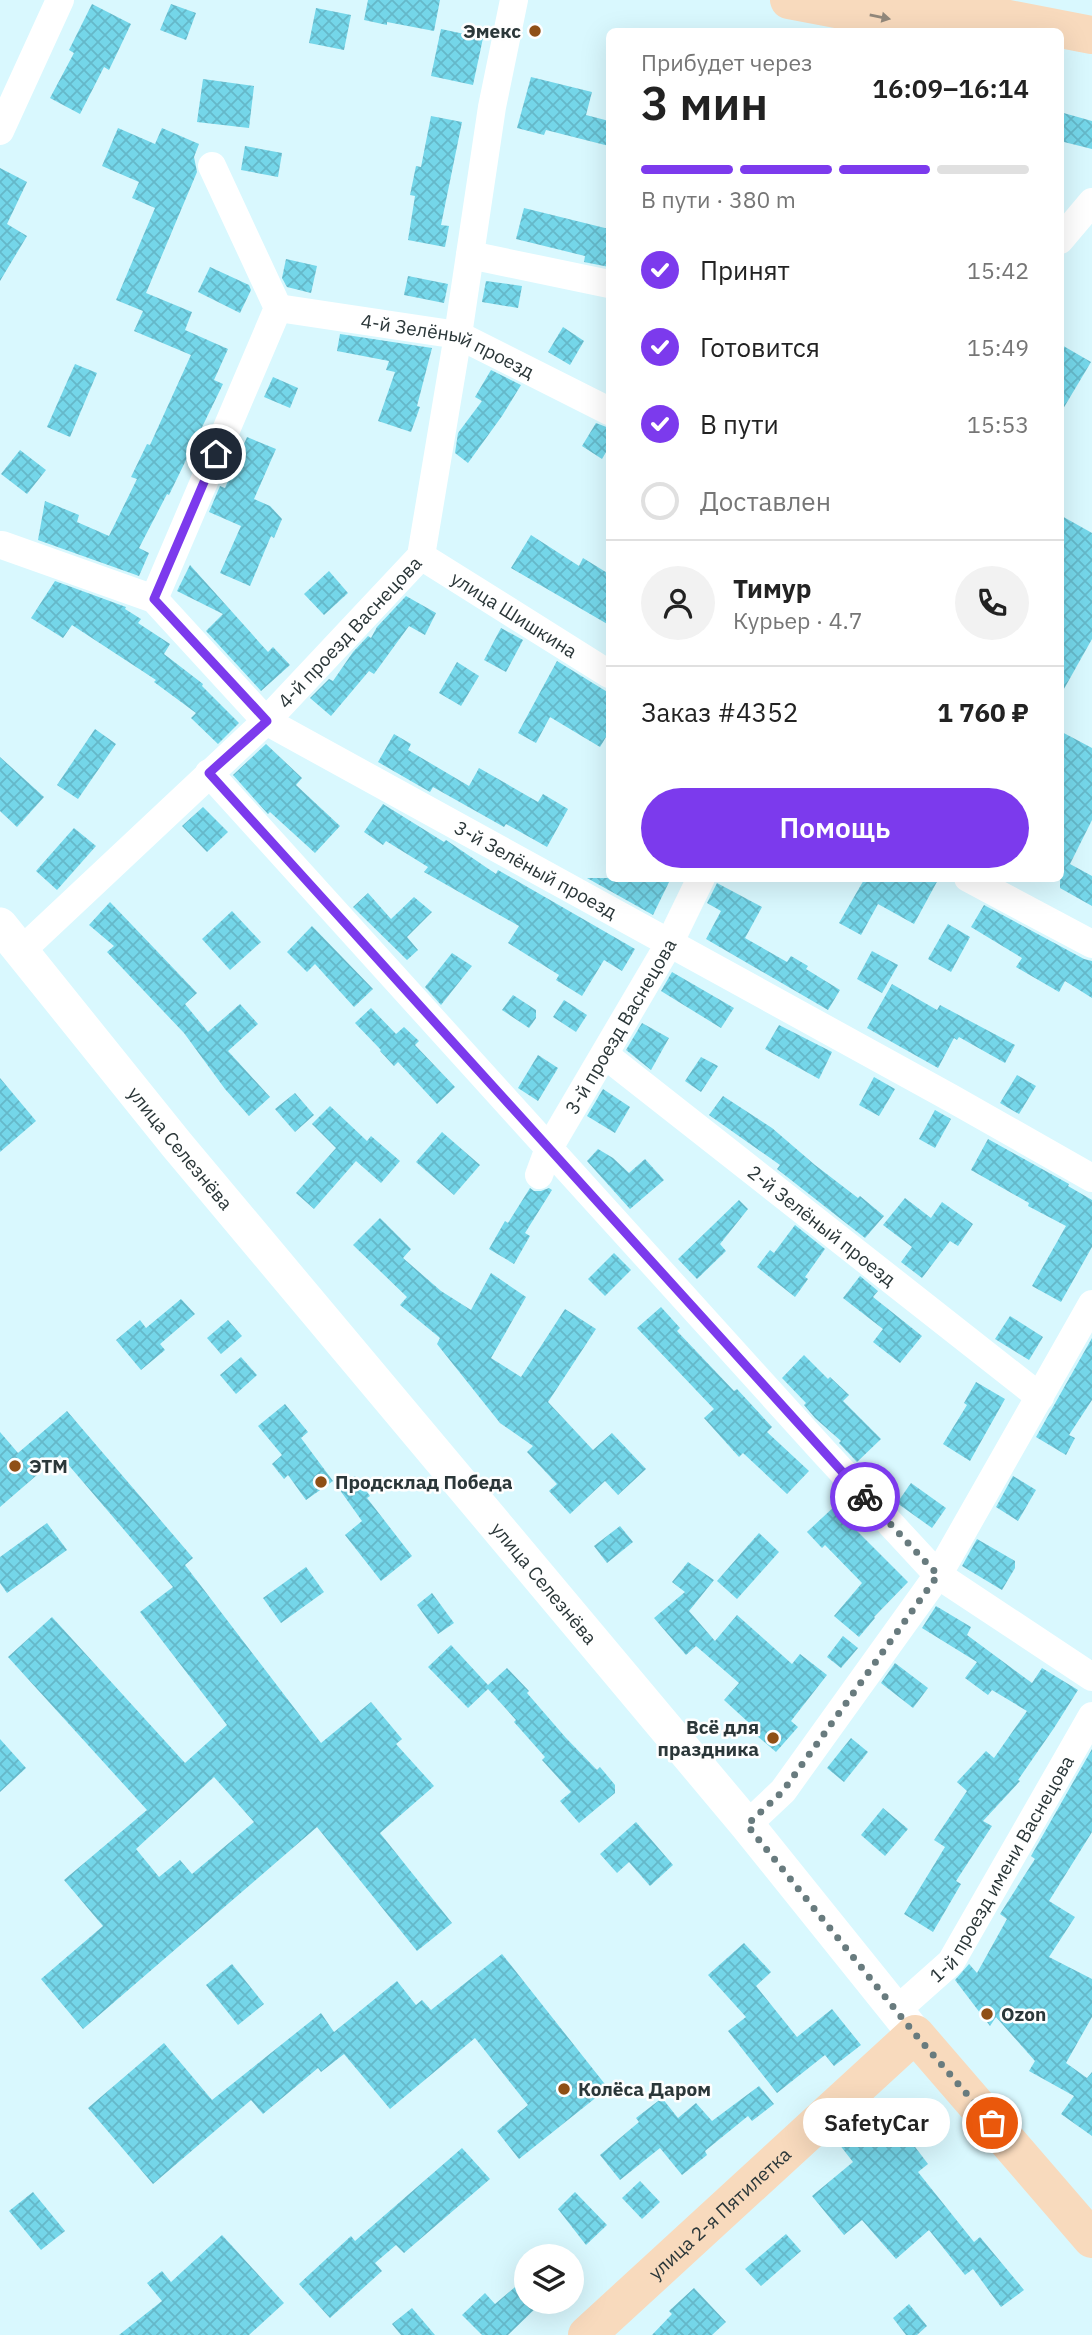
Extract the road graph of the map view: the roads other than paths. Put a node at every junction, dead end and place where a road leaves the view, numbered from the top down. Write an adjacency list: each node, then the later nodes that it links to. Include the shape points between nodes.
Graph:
1 (60, 0): 11 (street)
2 (514, 0): 15 (street, 4-й проезд Васнецова)
3 (789, 0): 5 (main road, one-way to 5)
4 (910, 0): 6 (main road)
5 (937, 28)
6 (1056, 28)
7 (1064, 30): 8 (main road)
8 (1092, 35)
9 (1064, 52): 10 (main road)
10 (1092, 57)
11 (0, 131)
12 (212, 166): 17 (street)
13 (1092, 202): 14 (street)
14 (1064, 235)
15 (470, 255): 16 (street); 18 (street, 4-й проезд Васнецова)
16 (606, 283)
17 (278, 308): 18 (street, 4-й Зелёный проезд); 22 (street)
18 (458, 335): 19 (street, 4-й Зелёный проезд); 21 (street, 4-й проезд Васнецова)
19 (606, 409)
20 (2, 545): 22 (street, 3-й Зелёный проезд)
21 (421, 556): 23 (street, улица Шишкина); 24 (street, 4-й проезд Васнецова)
22 (154, 599): 24 (street, 3-й Зелёный проезд)
23 (606, 672)
24 (267, 721): 25 (street, 4-й проезд Васнецова); 29 (street, 3-й Зелёный проезд)
25 (209, 773): 28 (street, 4-й проезд Васнецова); 32 (street)
26 (699, 882): 29 (street, 3-й проезд Васнецова)
27 (976, 882): 30 (street)
28 (10, 938): 40 (street, улица Селезнёва, via 209,1184)
29 (669, 944): 31 (street, 3-й проезд Васнецова); 34 (street, 3-й Зелёный проезд)
30 (1092, 944)
31 (605, 1055): 32 (street, 3-й проезд Васнецова); 36 (street, 2-й Зелёный проезд)
32 (549, 1148): 33 (street, 3-й проезд Васнецова); 37 (street)
33 (539, 1175)
34 (1092, 1178)
35 (1092, 1304): 36 (street)
36 (1040, 1397): 37 (street)
37 (938, 1575): 38 (street); 40 (street, via 783,1791)
38 (1092, 1677)
39 (1092, 1716): 41 (street, 1-й проезд имени Васнецова, via 951,1962)
40 (747, 1825): 41 (street, улица Селезнёва)
41 (906, 2022): 42 (main road, улица Селезнёва); 43 (main road, улица 2-я Пятилетка)
42 (1086, 2222)
43 (587, 2335)

